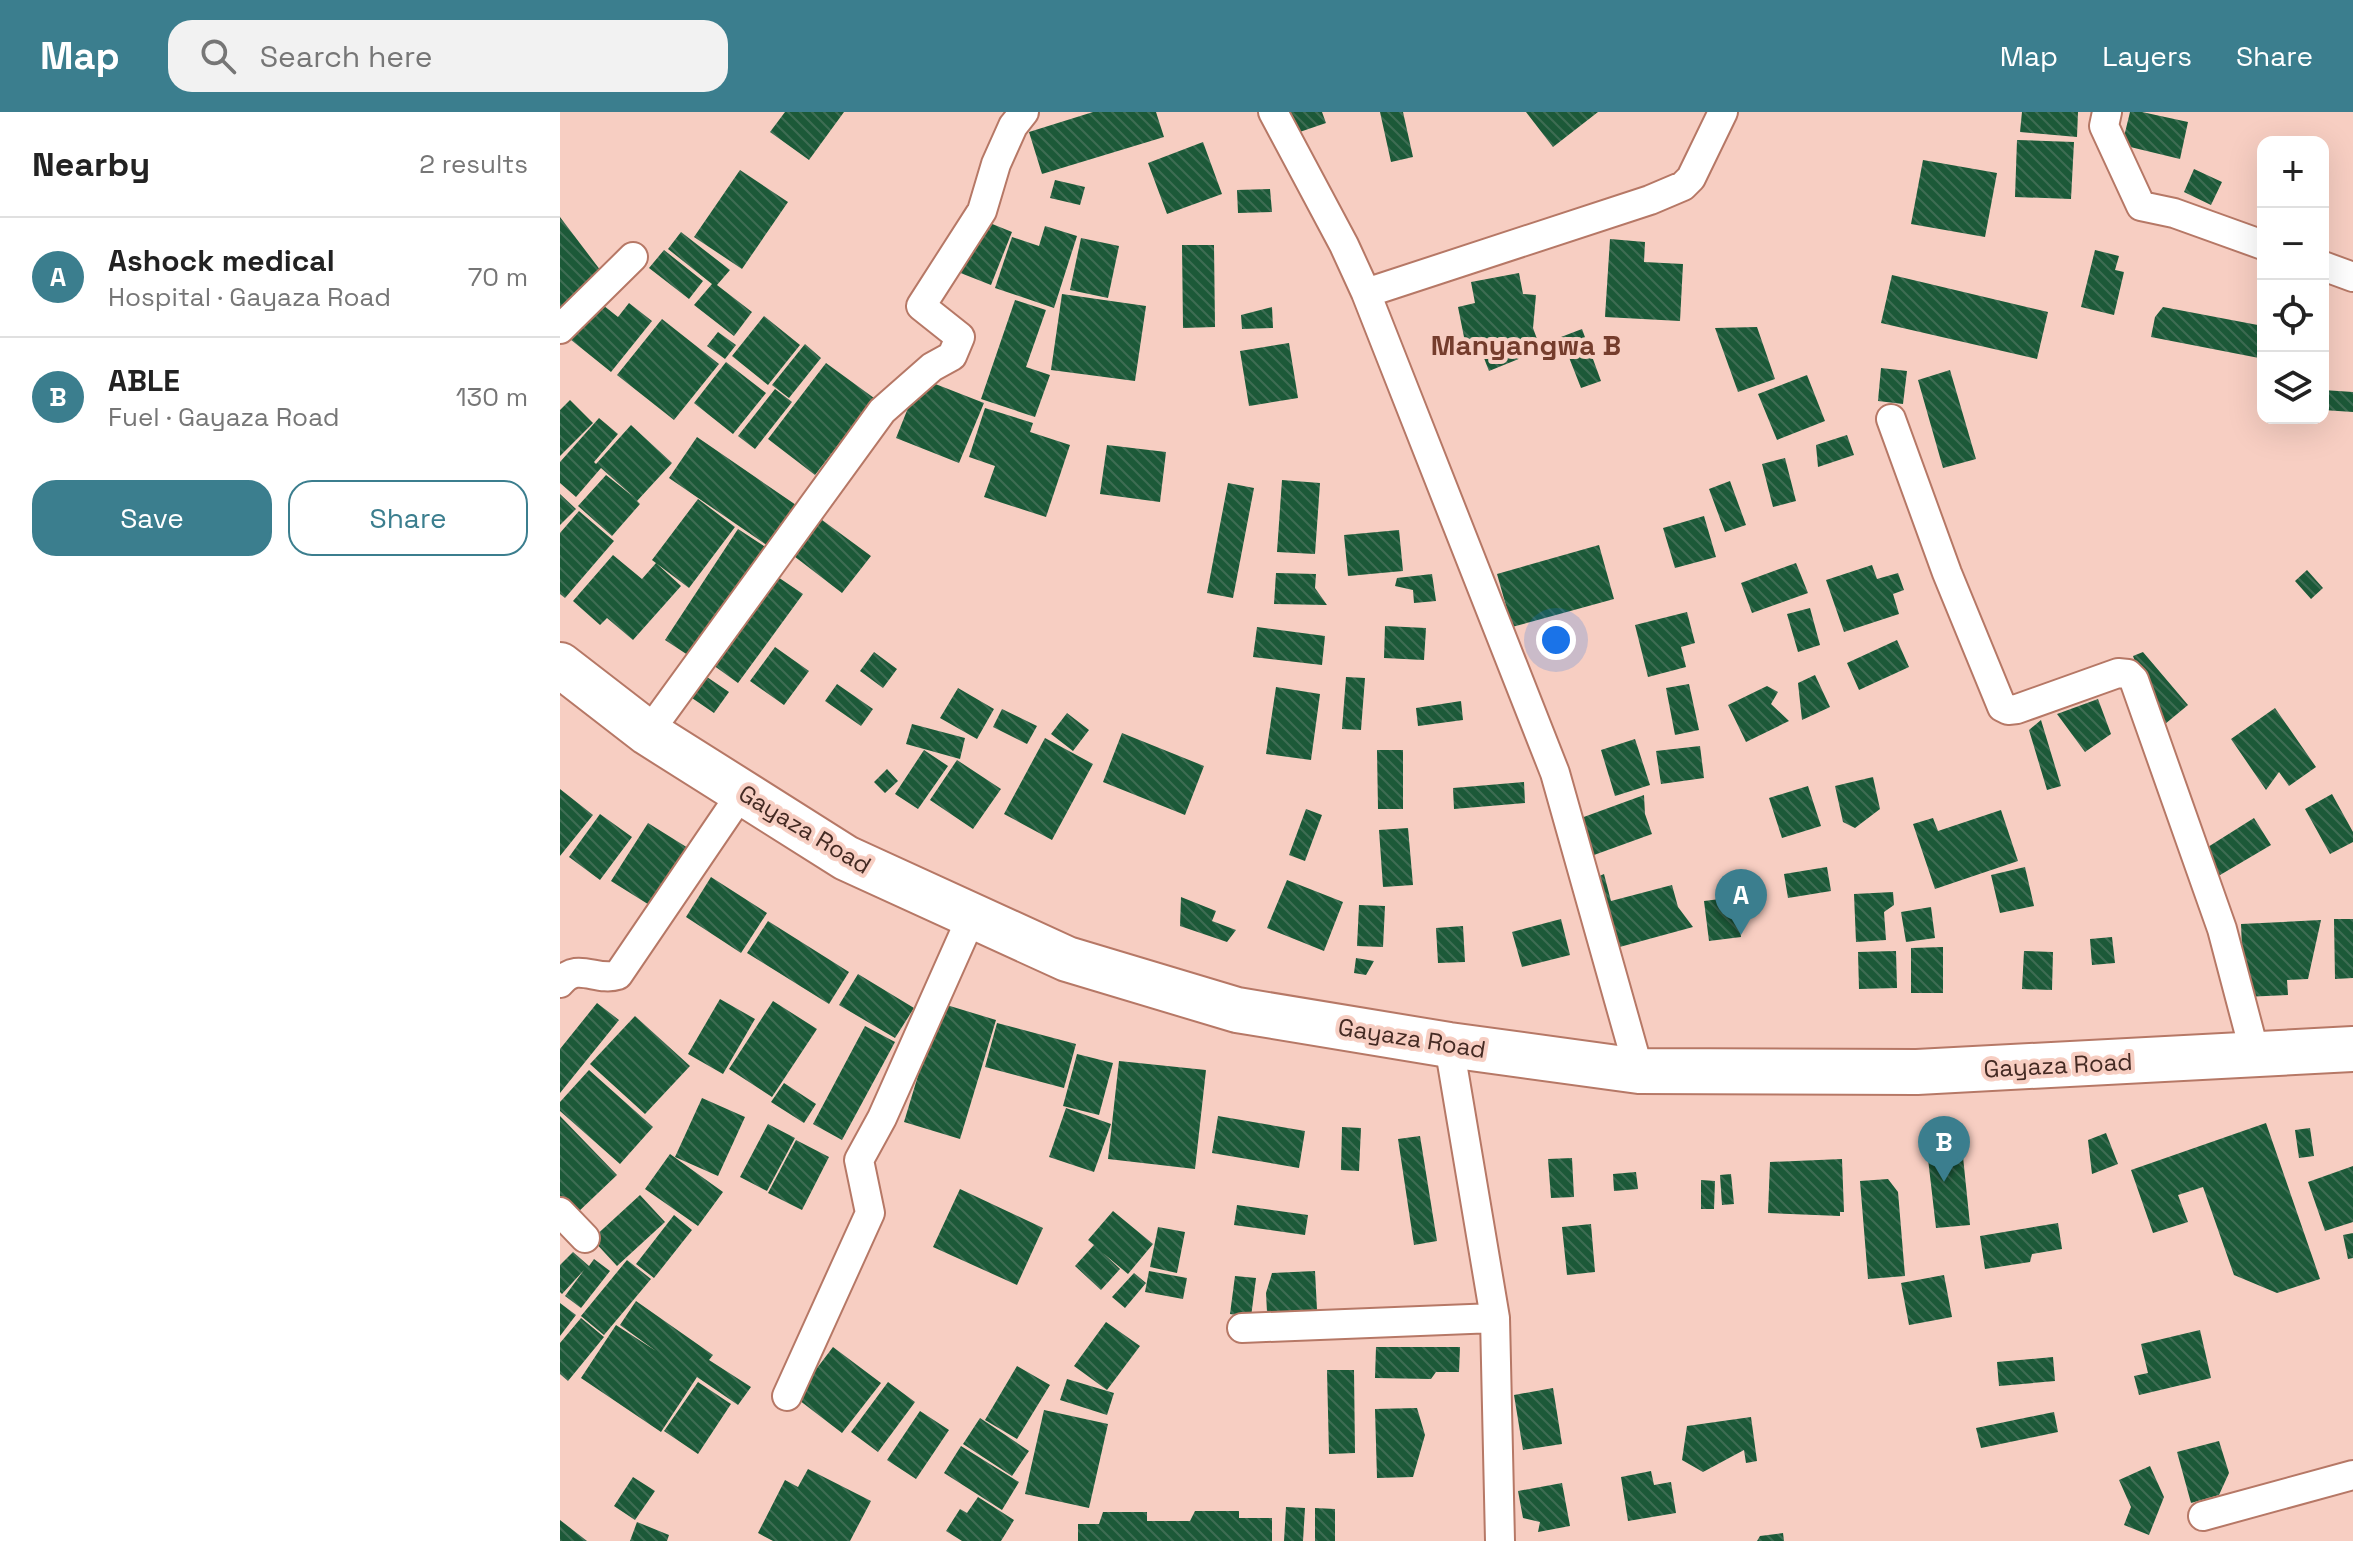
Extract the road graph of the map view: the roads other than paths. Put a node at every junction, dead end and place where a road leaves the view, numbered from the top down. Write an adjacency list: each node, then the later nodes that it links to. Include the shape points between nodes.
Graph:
1 (1024, 112): 13 (street, via 996,164 982,211 921,306 960,337 955,351 882,411)
2 (1273, 112): 9 (street)
3 (1723, 112): 9 (street, via 1683,186)
4 (2107, 112): 5 (street, via 2104,126 2141,206)
5 (2257, 243)
6 (633, 257): 10 (street)
7 (2329, 268): 8 (street)
8 (2353, 277)
9 (1366, 293): 20 (street, via 1555,773)
10 (560, 329)
11 (1891, 419): 19 (street, via 2002,707 2017,709 2118,673 2134,680 2222,929)
12 (560, 665): 13 (main road, Gayaza Road)
13 (648, 733): 14 (main road, Gayaza Road)
14 (743, 791): 15 (main road, Gayaza Road, via 846,858); 16 (street, via 618,975 575,972)
15 (972, 916): 17 (main road, Gayaza Road, via 1067,959 1237,1010); 25 (street, via 859,1160 870,1213)
16 (560, 983)
17 (1449, 1045): 20 (main road, Gayaza Road); 23 (street)
18 (2353, 1049): 19 (main road, Gayaza Road)
19 (2255, 1054): 20 (main road, Gayaza Road, via 1917,1072)
20 (1639, 1071)
21 (560, 1212): 22 (street)
22 (585, 1238)
23 (1495, 1318): 24 (street); 28 (street)
24 (1242, 1328)
25 (787, 1396)
26 (2353, 1475): 27 (street)
27 (2203, 1516)
28 (1500, 1541)

